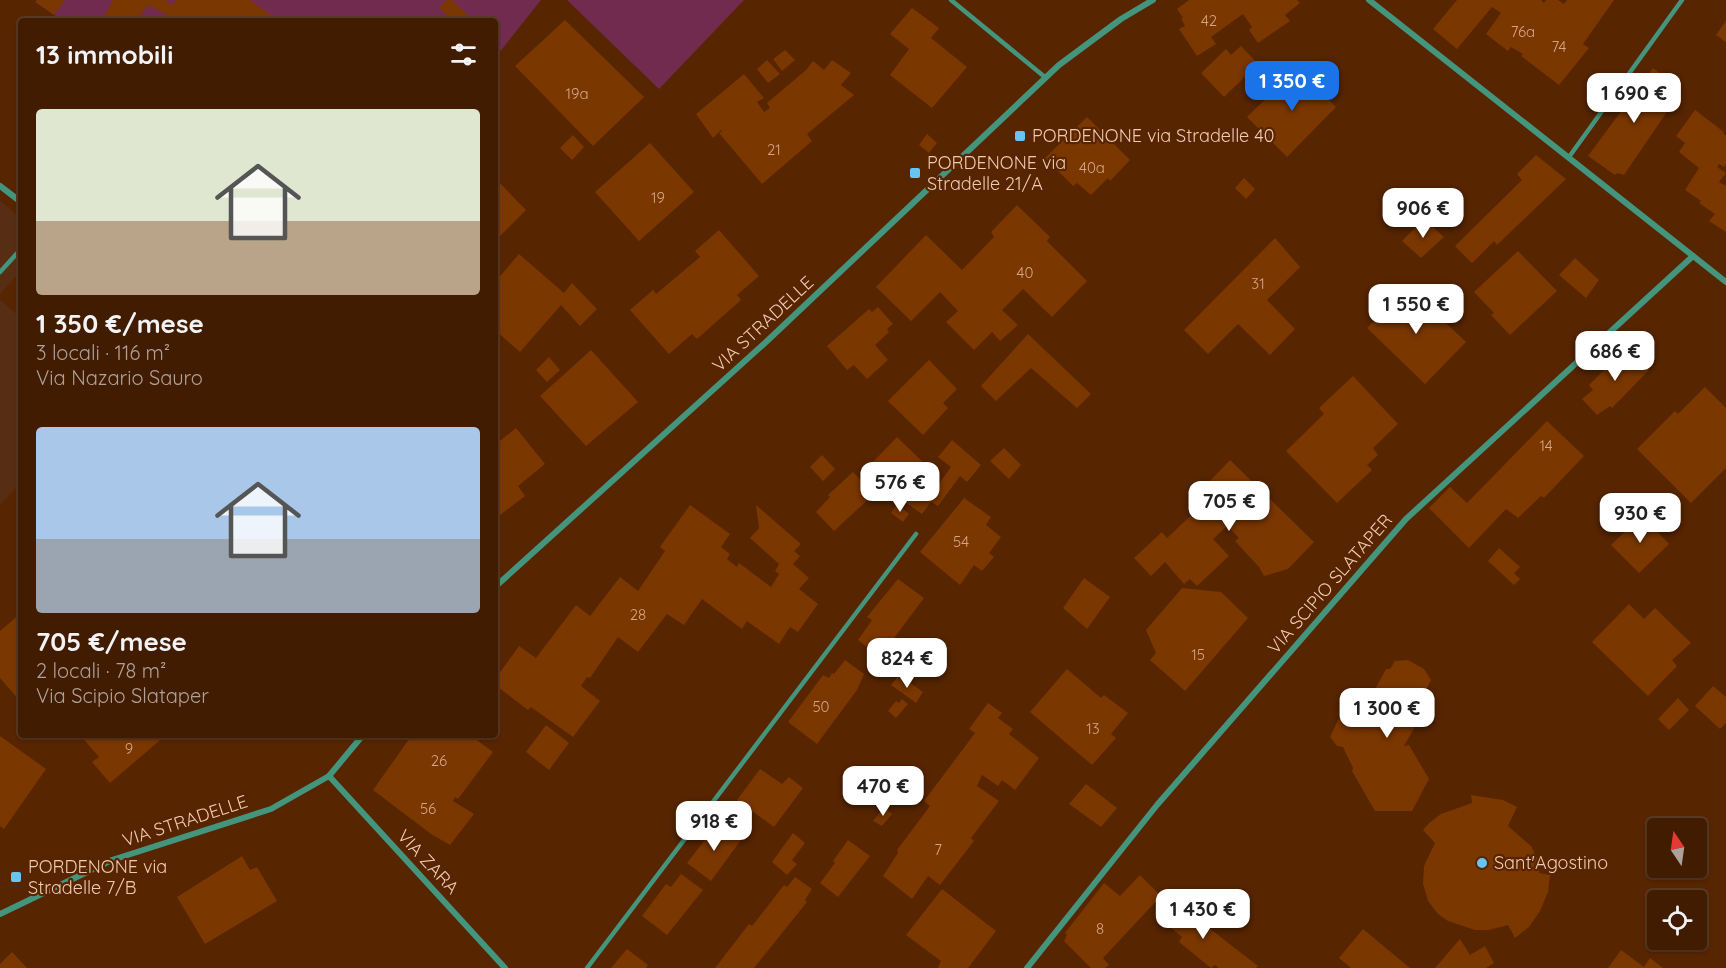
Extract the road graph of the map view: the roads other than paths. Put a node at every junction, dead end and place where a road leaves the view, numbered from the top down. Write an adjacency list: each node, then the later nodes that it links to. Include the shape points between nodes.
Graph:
1 (951, 0): 5 (lane)
2 (1153, 0): 5 (street, VIA STRADELLE)
3 (1369, 0): 6 (street)
4 (1683, 0): 6 (lane)
5 (1046, 78): 14 (street, VIA STRADELLE, via 766,342)
6 (1569, 157): 10 (street)
7 (0, 186): 8 (street)
8 (18, 200)
9 (18, 252): 11 (lane)
10 (1693, 256): 12 (street); 20 (street, VIA SCIPIO SLATAPER, via 1406,519 1157,806)
11 (0, 272)
12 (1726, 282)
13 (916, 534): 19 (lane)
14 (498, 584)
15 (361, 738): 16 (street, VIA STRADELLE)
16 (329, 776): 17 (street, VIA STRADELLE, via 271,809 112,860); 18 (street, VIA ZARA)
17 (0, 914)
18 (505, 968)
19 (587, 968)
20 (1027, 968)

